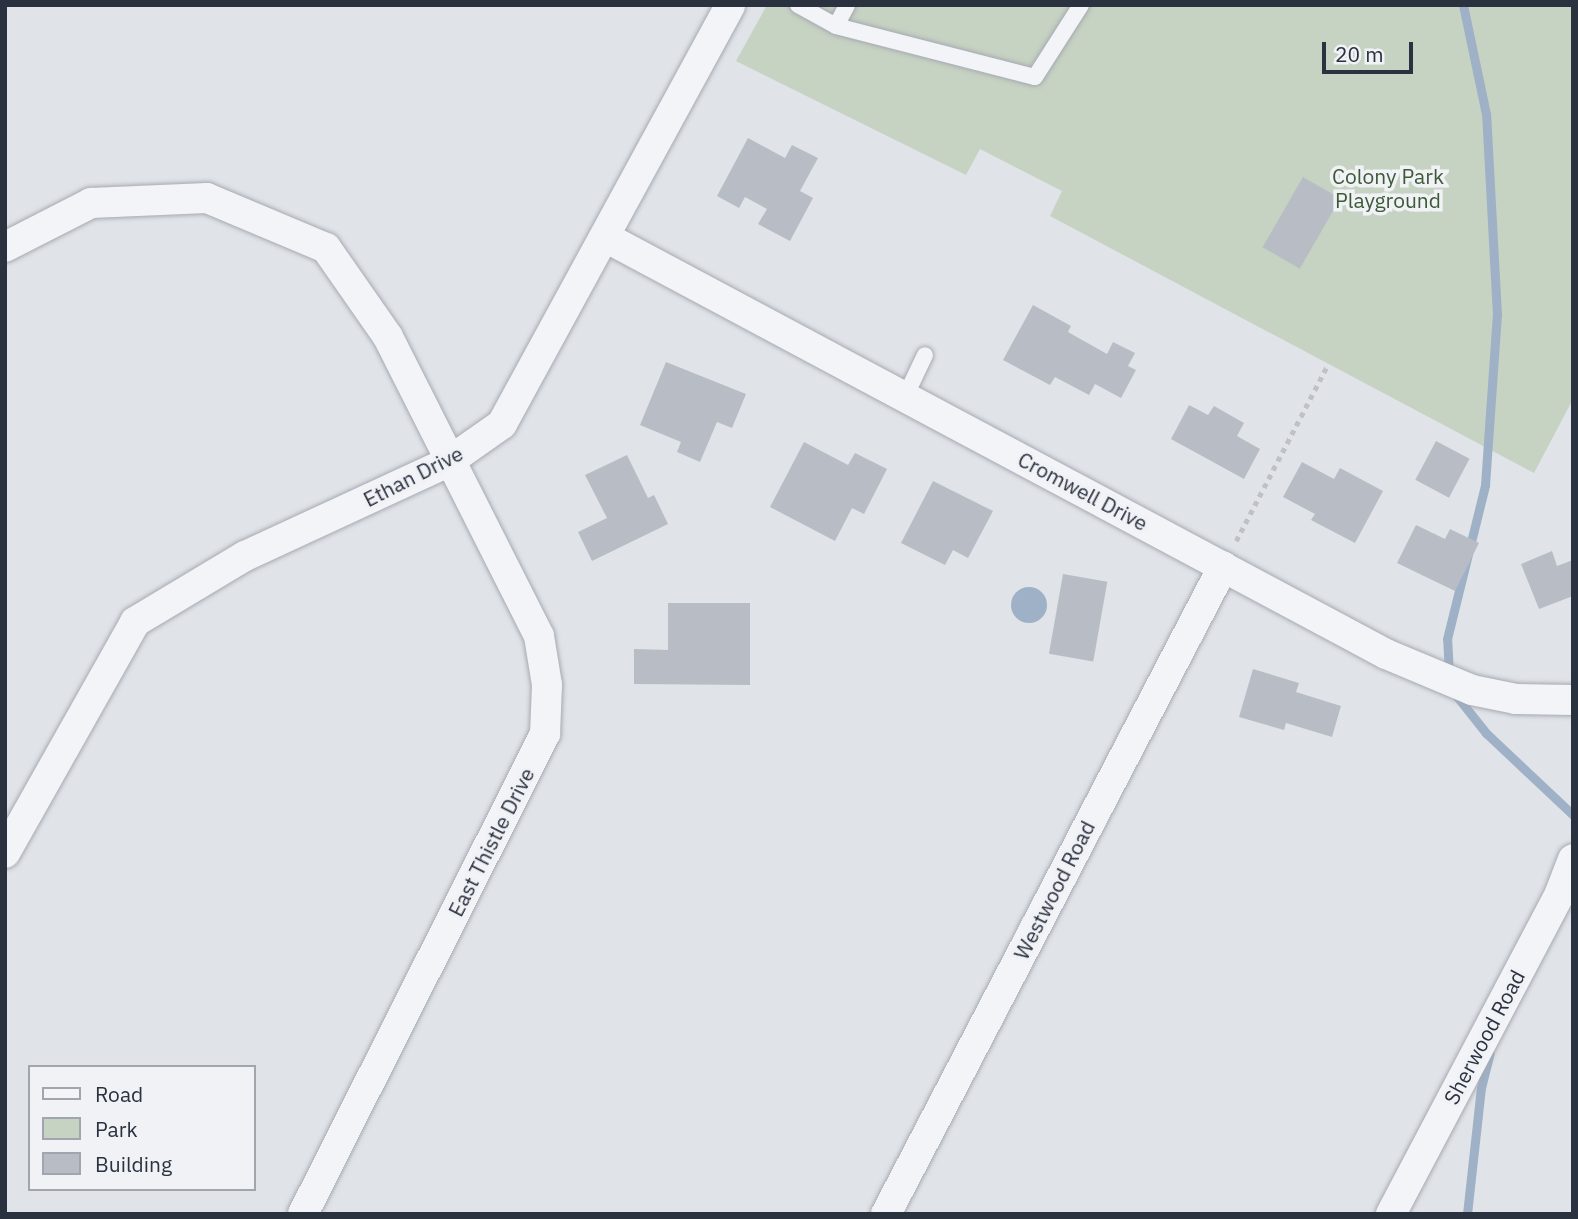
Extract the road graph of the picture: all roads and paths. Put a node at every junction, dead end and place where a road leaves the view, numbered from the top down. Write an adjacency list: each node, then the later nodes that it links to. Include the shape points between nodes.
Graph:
1 (730, 5): 6 (street, Ethan Drive)
2 (799, 5): 5 (lane)
3 (846, 5): 5 (lane)
4 (1076, 7): 5 (lane, via 1035,77)
5 (836, 26)
6 (607, 238): 10 (street, Cromwell Drive); 11 (street, Ethan Drive, via 502,424)
7 (5, 247): 11 (street, East Thistle Drive, via 91,203 206,198 326,248 388,337)
8 (925, 355): 10 (lane)
9 (1328, 364): 12 (path)
10 (906, 395): 12 (street, Cromwell Drive)
11 (448, 462): 14 (street, Ethan Drive, via 245,556 135,622); 16 (street, East Thistle Drive, via 539,636 547,685 545,734)
12 (1223, 567): 13 (street, Cromwell Drive, via 1453,684 1516,699); 17 (street, Westwood Road)
13 (1573, 700)
14 (5, 853)
15 (1573, 859): 18 (street, Sherwood Road)
16 (303, 1214)
17 (886, 1214)
18 (1391, 1214)

